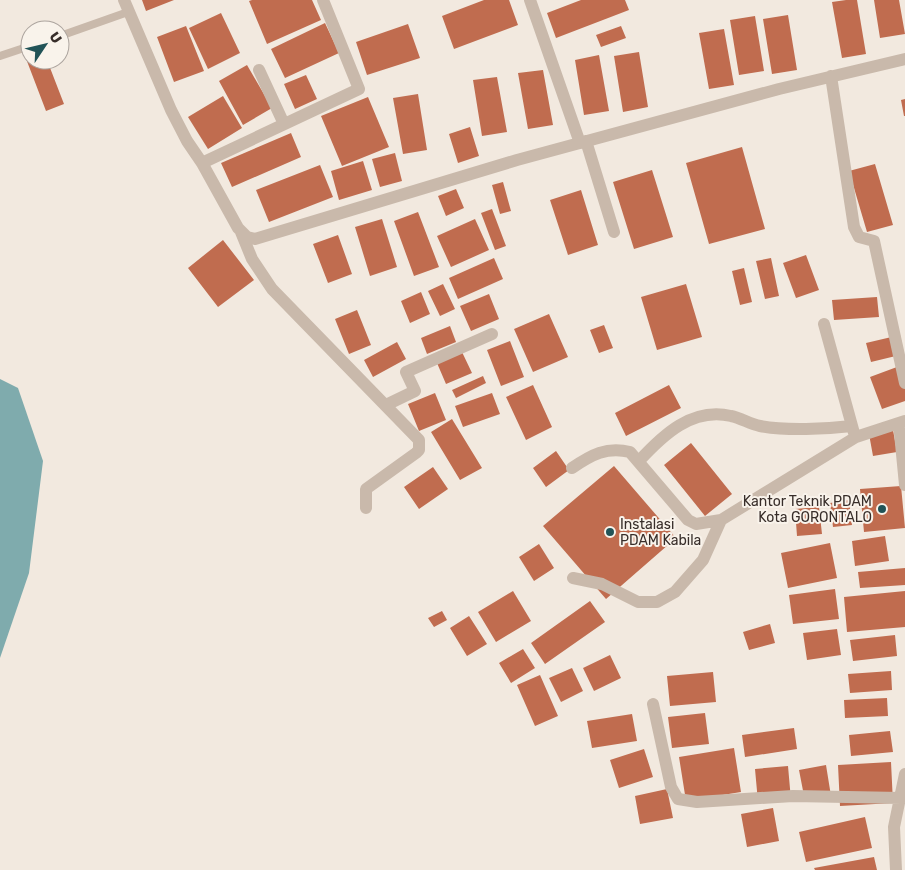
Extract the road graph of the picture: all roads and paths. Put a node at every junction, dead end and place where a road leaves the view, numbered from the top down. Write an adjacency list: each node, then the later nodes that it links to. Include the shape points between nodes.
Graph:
1 (323, 0): 10 (street, via 359,90)
2 (530, 0): 11 (street)
3 (126, 6): 4 (lane); 12 (street, via 171,110)
4 (70, 31)
5 (20, 49): 6 (lane)
6 (0, 56)
7 (905, 59): 9 (street)
8 (260, 70): 10 (street)
9 (831, 76): 11 (street); 17 (street, via 854,227 859,237 870,238 876,246)
10 (284, 124): 12 (street)
11 (583, 142): 13 (street, via 262,239 248,237); 14 (street)
12 (202, 163): 13 (street)
13 (241, 232): 18 (street, via 252,259 272,289)
14 (614, 232)
15 (824, 324): 20 (street)
16 (492, 334): 18 (street, via 406,372 415,391)
17 (905, 383)
18 (386, 406): 24 (street, via 416,436 420,445 416,453 366,489)
19 (902, 422): 20 (street); 23 (street)
20 (854, 432): 21 (street, via 760,426 731,416 712,414 682,424 662,436); 25 (street)
21 (639, 461): 22 (street, via 630,452 618,449 601,451); 25 (street, via 688,520 696,524)
22 (572, 468)
23 (905, 485)
24 (366, 508)
25 (721, 520): 26 (street, via 697,568 676,592 658,602 638,602 602,584)
26 (573, 578)
27 (653, 704): 29 (street, via 676,798 697,802 794,796)
28 (905, 774): 29 (street)
29 (901, 798): 30 (street, via 894,827)
30 (896, 870)

